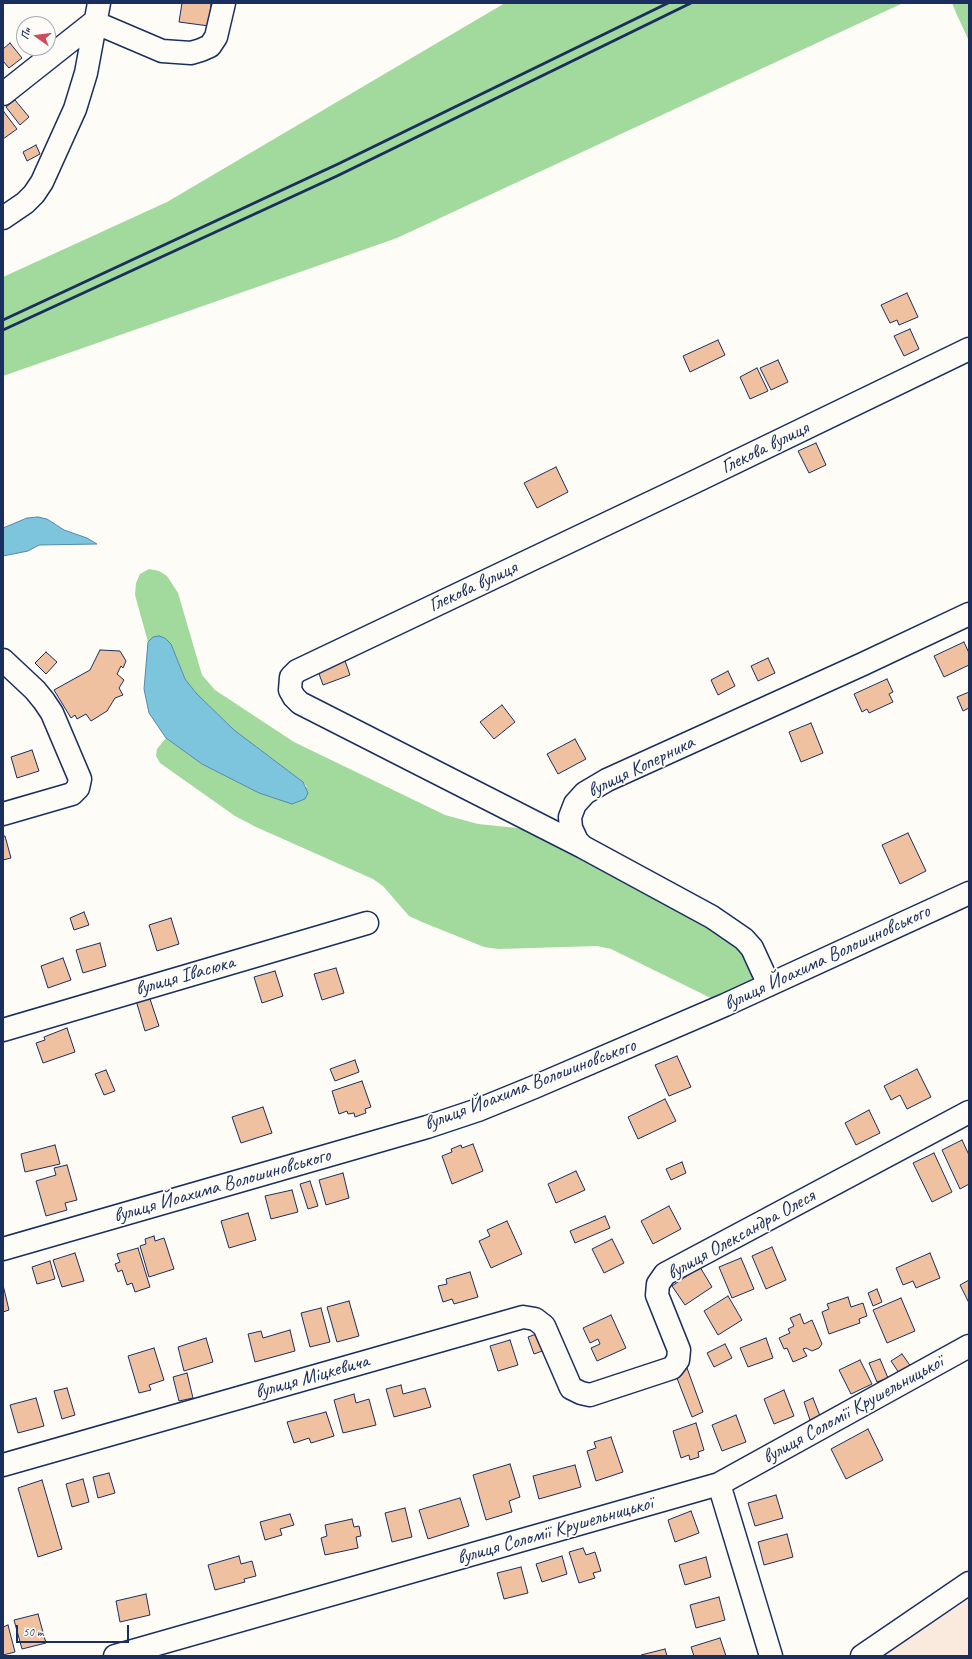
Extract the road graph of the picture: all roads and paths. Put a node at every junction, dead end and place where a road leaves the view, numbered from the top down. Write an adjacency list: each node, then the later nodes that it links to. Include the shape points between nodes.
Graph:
1 (224, 3): 2 (street, via 216,37 210,46 191,54 156,49)
2 (97, 13): 3 (street); 4 (street, via 81,92 42,182 25,203)
3 (3, 94)
4 (3, 218)
5 (969, 349): 9 (street, Глекова вулиця, via 297,671 291,677 290,690 300,703)
6 (969, 614): 9 (street, вулиця Коперника, via 592,788 579,798 571,811 571,828)
7 (3, 660): 8 (street, via 44,701 55,720 80,779 78,788 72,794)
8 (3, 814)
9 (583, 847): 12 (street, вулиця Коперника, via 712,917 744,939 752,948)
10 (969, 892): 12 (street, вулиця Йоахима Волошиновського)
11 (367, 923): 13 (street, вулиця Івасюка)
12 (769, 985): 15 (street, вулиця Йоахима Волошиновського, via 478,1110)
13 (3, 1030)
14 (969, 1112): 17 (street, вулиця Олександра Олеся, via 665,1274 658,1284 657,1295 679,1350 678,1360 672,1368 590,1395)
15 (3, 1249)
16 (969, 1346): 19 (street, вулиця Соломії Крушельницької)
17 (581, 1393): 18 (street, вулиця Міцкевича, via 571,1388 544,1326 535,1319 523,1317)
18 (3, 1465)
19 (719, 1484): 21 (street, вулиця Соломії Крушельницької); 22 (street)
20 (969, 1583): 23 (street)
21 (115, 1656)
22 (771, 1656)
23 (862, 1656)

